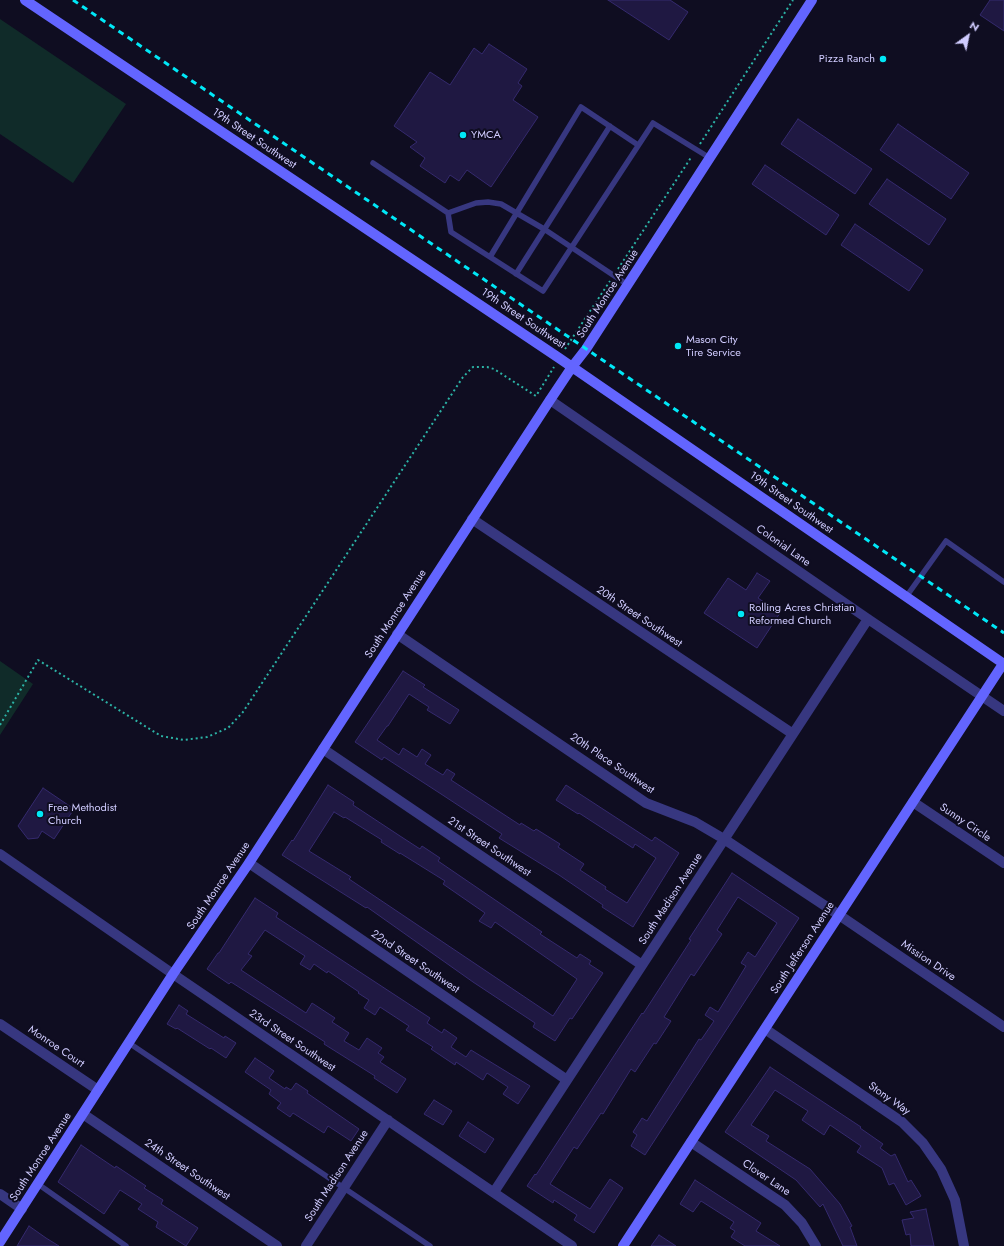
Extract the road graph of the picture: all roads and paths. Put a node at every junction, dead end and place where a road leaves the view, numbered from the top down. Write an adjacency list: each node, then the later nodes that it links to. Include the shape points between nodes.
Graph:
1 (25, 0): 17 (street, 19th Street Southwest)
2 (793, 0): 6 (path)
3 (812, 0): 7 (street, South Monroe Avenue)
4 (610, 126): 5 (lane); 10 (lane, via 581,107); 11 (lane)
5 (638, 145): 6 (lane, via 653,123); 12 (lane)
6 (696, 149): 7 (lane); 15 (path)
7 (710, 158): 16 (street, South Monroe Avenue)
8 (373, 163): 9 (lane)
9 (448, 213): 10 (lane, via 476,203 488,202 501,204); 13 (lane, via 451,232)
10 (516, 213): 11 (lane); 13 (lane)
11 (544, 229): 12 (lane); 14 (lane)
12 (571, 248): 14 (lane, via 543,291); 15 (lane)
13 (490, 257): 14 (lane)
14 (516, 274)
15 (614, 276): 16 (lane); 17 (path)
16 (628, 285): 18 (street, South Monroe Avenue)
17 (559, 358): 18 (street, 19th Street Southwest); 28 (path, via 536,396 487,367 473,367 463,377 243,712 228,728 207,737 184,740 161,736 38,660)
18 (572, 367): 19 (street, South Monroe Avenue); 22 (street, 19th Street Southwest)
19 (550, 400): 20 (street, South Monroe Avenue); 23 (street, Colonial Lane)
20 (472, 519): 24 (street, South Monroe Avenue); 29 (street, 20th Street Southwest)
21 (1004, 582): 22 (lane, via 946,541)
22 (906, 597): 25 (street, 19th Street Southwest)
23 (868, 619): 26 (street, Colonial Lane); 29 (street, South Madison Avenue)
24 (397, 634): 30 (street, South Monroe Avenue); 32 (street, 20th Place Southwest, via 646,803 695,822)
25 (1004, 664): 26 (street, South Jefferson Avenue)
26 (982, 696): 27 (street, Colonial Lane); 31 (street, South Jefferson Avenue)
27 (1004, 711)
28 (0, 725)
29 (793, 734): 32 (street, South Madison Avenue)
30 (323, 749): 34 (street, South Monroe Avenue); 37 (street, 21st Street Southwest)
31 (913, 802): 35 (street, Sunny Circle); 36 (street, South Jefferson Avenue)
32 (724, 839): 36 (street, 20th Place Southwest); 37 (street, South Madison Avenue)
33 (0, 854): 38 (street, 23rd Street Southwest)
34 (249, 863): 38 (street, South Monroe Avenue); 43 (street, 22nd Street Southwest)
35 (1004, 864)
36 (839, 915): 40 (street, Mission Drive); 41 (street, South Jefferson Avenue)
37 (642, 965): 43 (street, South Madison Avenue)
38 (173, 974): 42 (street, South Monroe Avenue); 46 (street, 23rd Street Southwest)
39 (0, 1024): 44 (street, Monroe Court)
40 (1004, 1027)
41 (765, 1029): 47 (street, South Jefferson Avenue); 61 (street, Stony Way, via 902,1122 923,1143 941,1169 955,1200)
42 (129, 1043): 44 (street, South Monroe Avenue); 49 (lane)
43 (567, 1080): 50 (street, South Madison Avenue)
44 (98, 1090): 45 (street, South Monroe Avenue)
45 (83, 1114): 48 (street, South Monroe Avenue); 55 (street, 24th Street Southwest)
46 (388, 1120): 49 (street, South Madison Avenue); 50 (street, 23rd Street Southwest)
47 (691, 1142): 59 (street, South Jefferson Avenue); 60 (street, Clover Lane, via 785,1205 802,1223)
48 (38, 1184): 52 (street, South Monroe Avenue); 54 (lane)
49 (344, 1187): 56 (street, South Madison Avenue); 57 (lane)
50 (494, 1192): 58 (street, 23rd Street Southwest)
51 (0, 1194): 52 (street)
52 (22, 1209): 53 (street, South Monroe Avenue)
53 (0, 1242)
54 (126, 1246)
55 (277, 1246)
56 (306, 1246)
57 (430, 1246)
58 (572, 1246)
59 (623, 1246)
60 (816, 1246)
61 (964, 1246)

